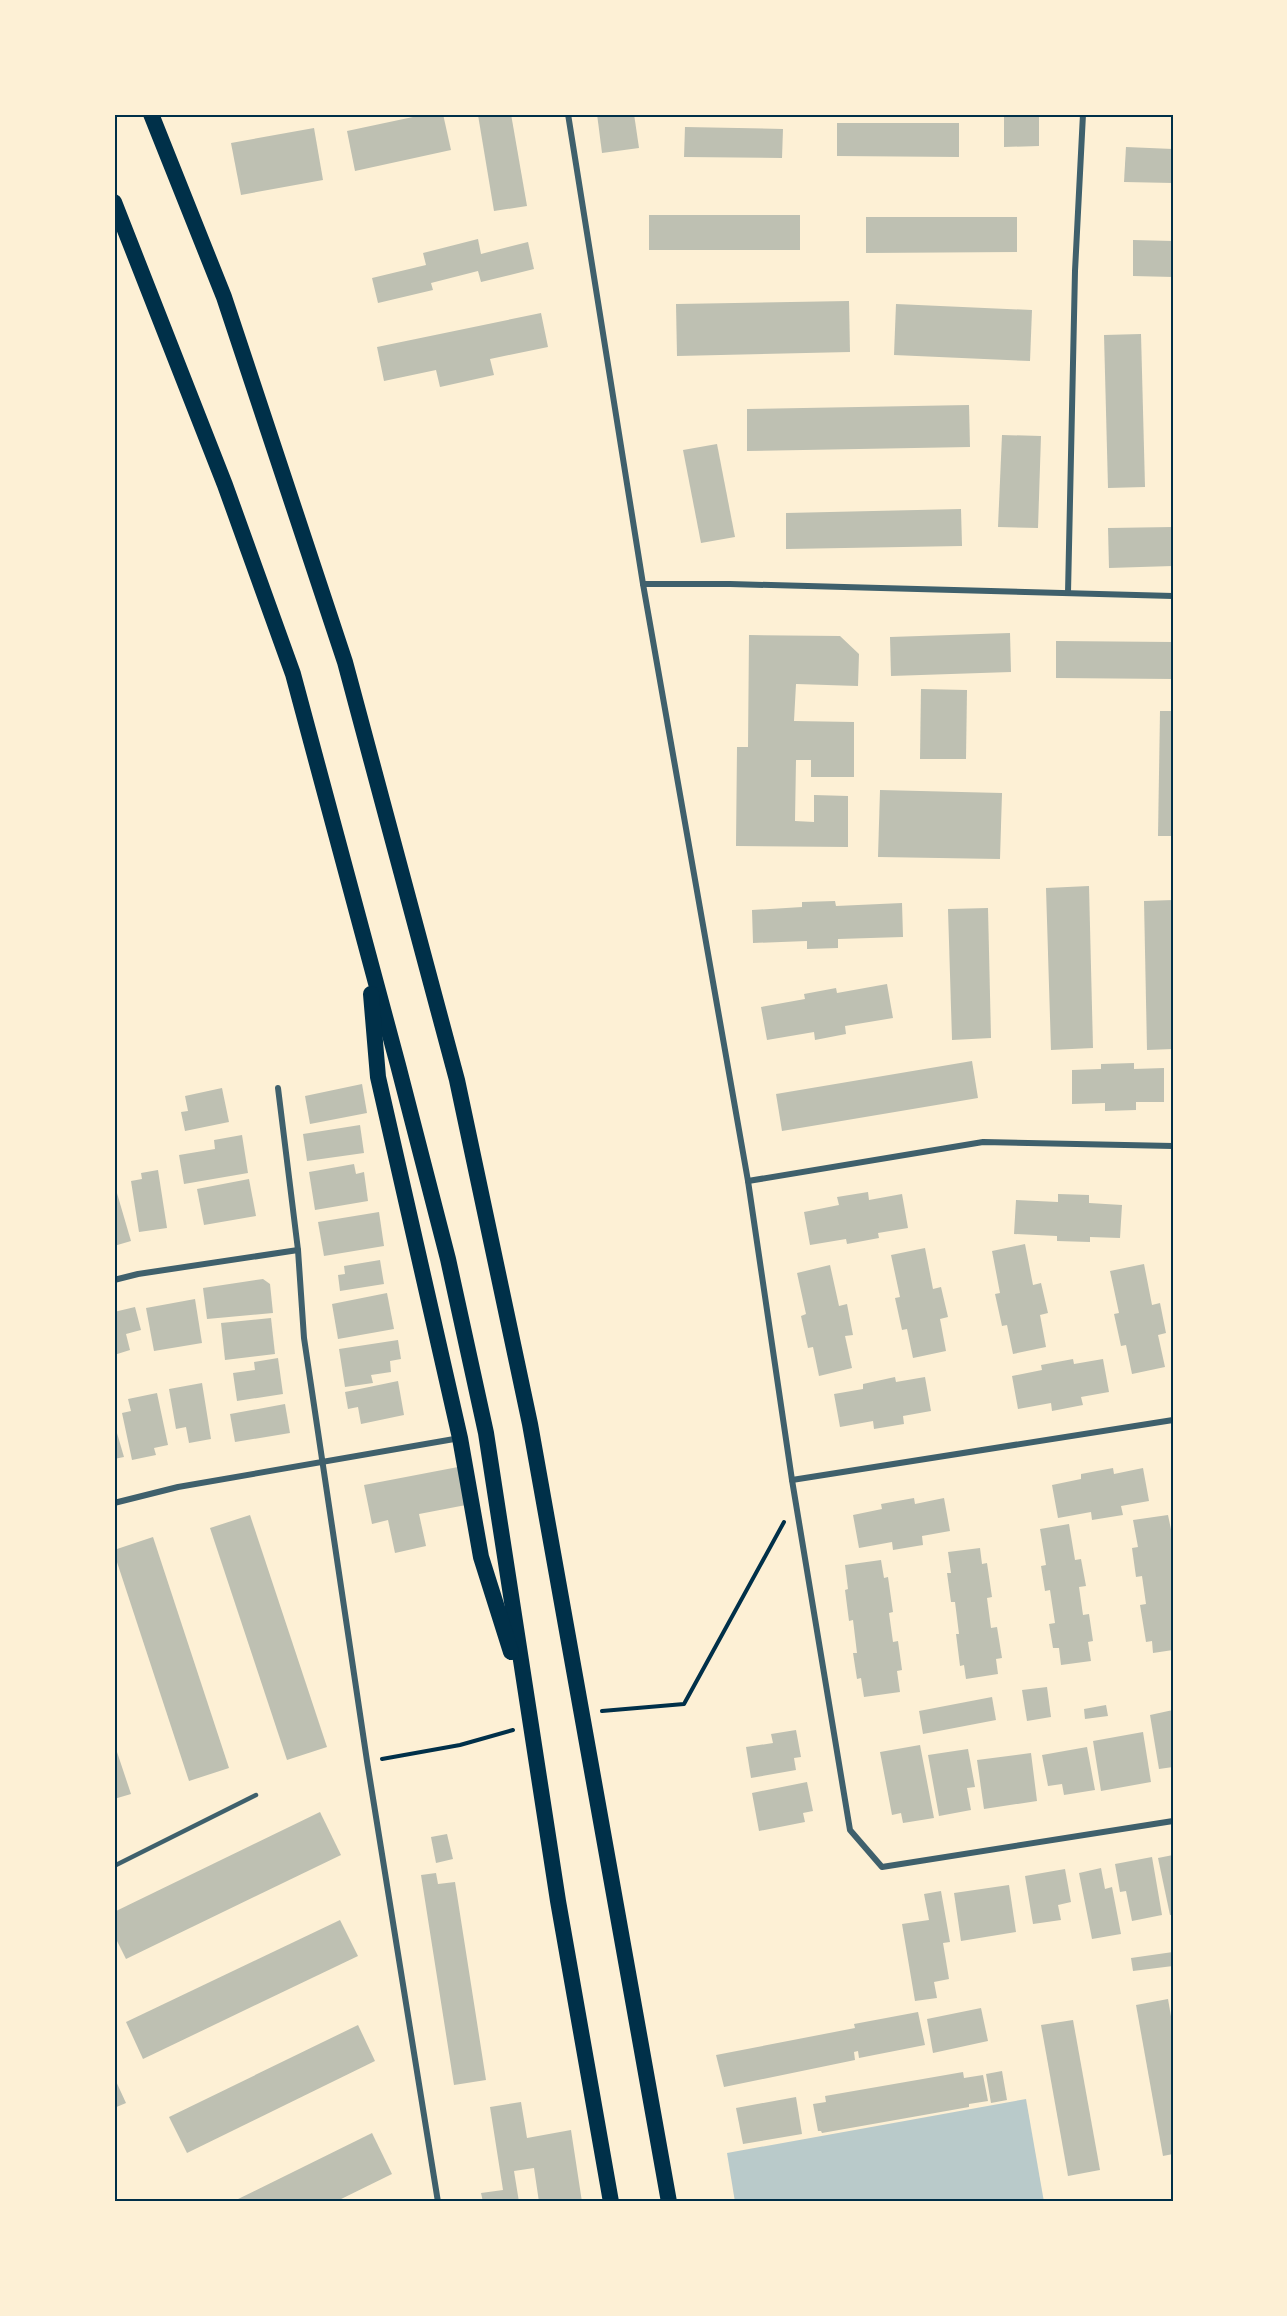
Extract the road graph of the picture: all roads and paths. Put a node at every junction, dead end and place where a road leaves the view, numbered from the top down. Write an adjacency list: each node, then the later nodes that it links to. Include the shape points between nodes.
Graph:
1 (152, 114): 29 (highway, via 224,297 345,662 457,1080 530,1424)
2 (568, 114): 5 (street)
3 (1083, 114): 6 (street)
4 (114, 202): 8 (highway, via 225,485 293,674)
5 (643, 584): 6 (street); 11 (street)
6 (1068, 593): 7 (street)
7 (1173, 596)
8 (368, 955): 15 (highway, via 378,1077); 20 (highway, via 448,1259 486,1433)
9 (278, 1088): 12 (street)
10 (1173, 1146): 11 (street, via 983,1142)
11 (748, 1181): 17 (street)
12 (298, 1250): 13 (street); 16 (street, via 304,1338)
13 (114, 1280)
14 (1173, 1420): 17 (street)
15 (460, 1438): 16 (street); 20 (highway, via 481,1557)
16 (323, 1463): 19 (street, via 178,1487); 23 (street)
17 (792, 1480): 18 (street)
18 (796, 1500): 21 (path, via 684,1704); 25 (street, via 850,1830 882,1867)
19 (114, 1503)
20 (528, 1703): 28 (highway)
21 (597, 1712)
22 (523, 1728): 23 (path, via 460,1745)
23 (367, 1761): 27 (street)
24 (255, 1795): 26 (lane)
25 (1173, 1821)
26 (114, 1866)
27 (438, 2202)
28 (611, 2202)
29 (669, 2202)

